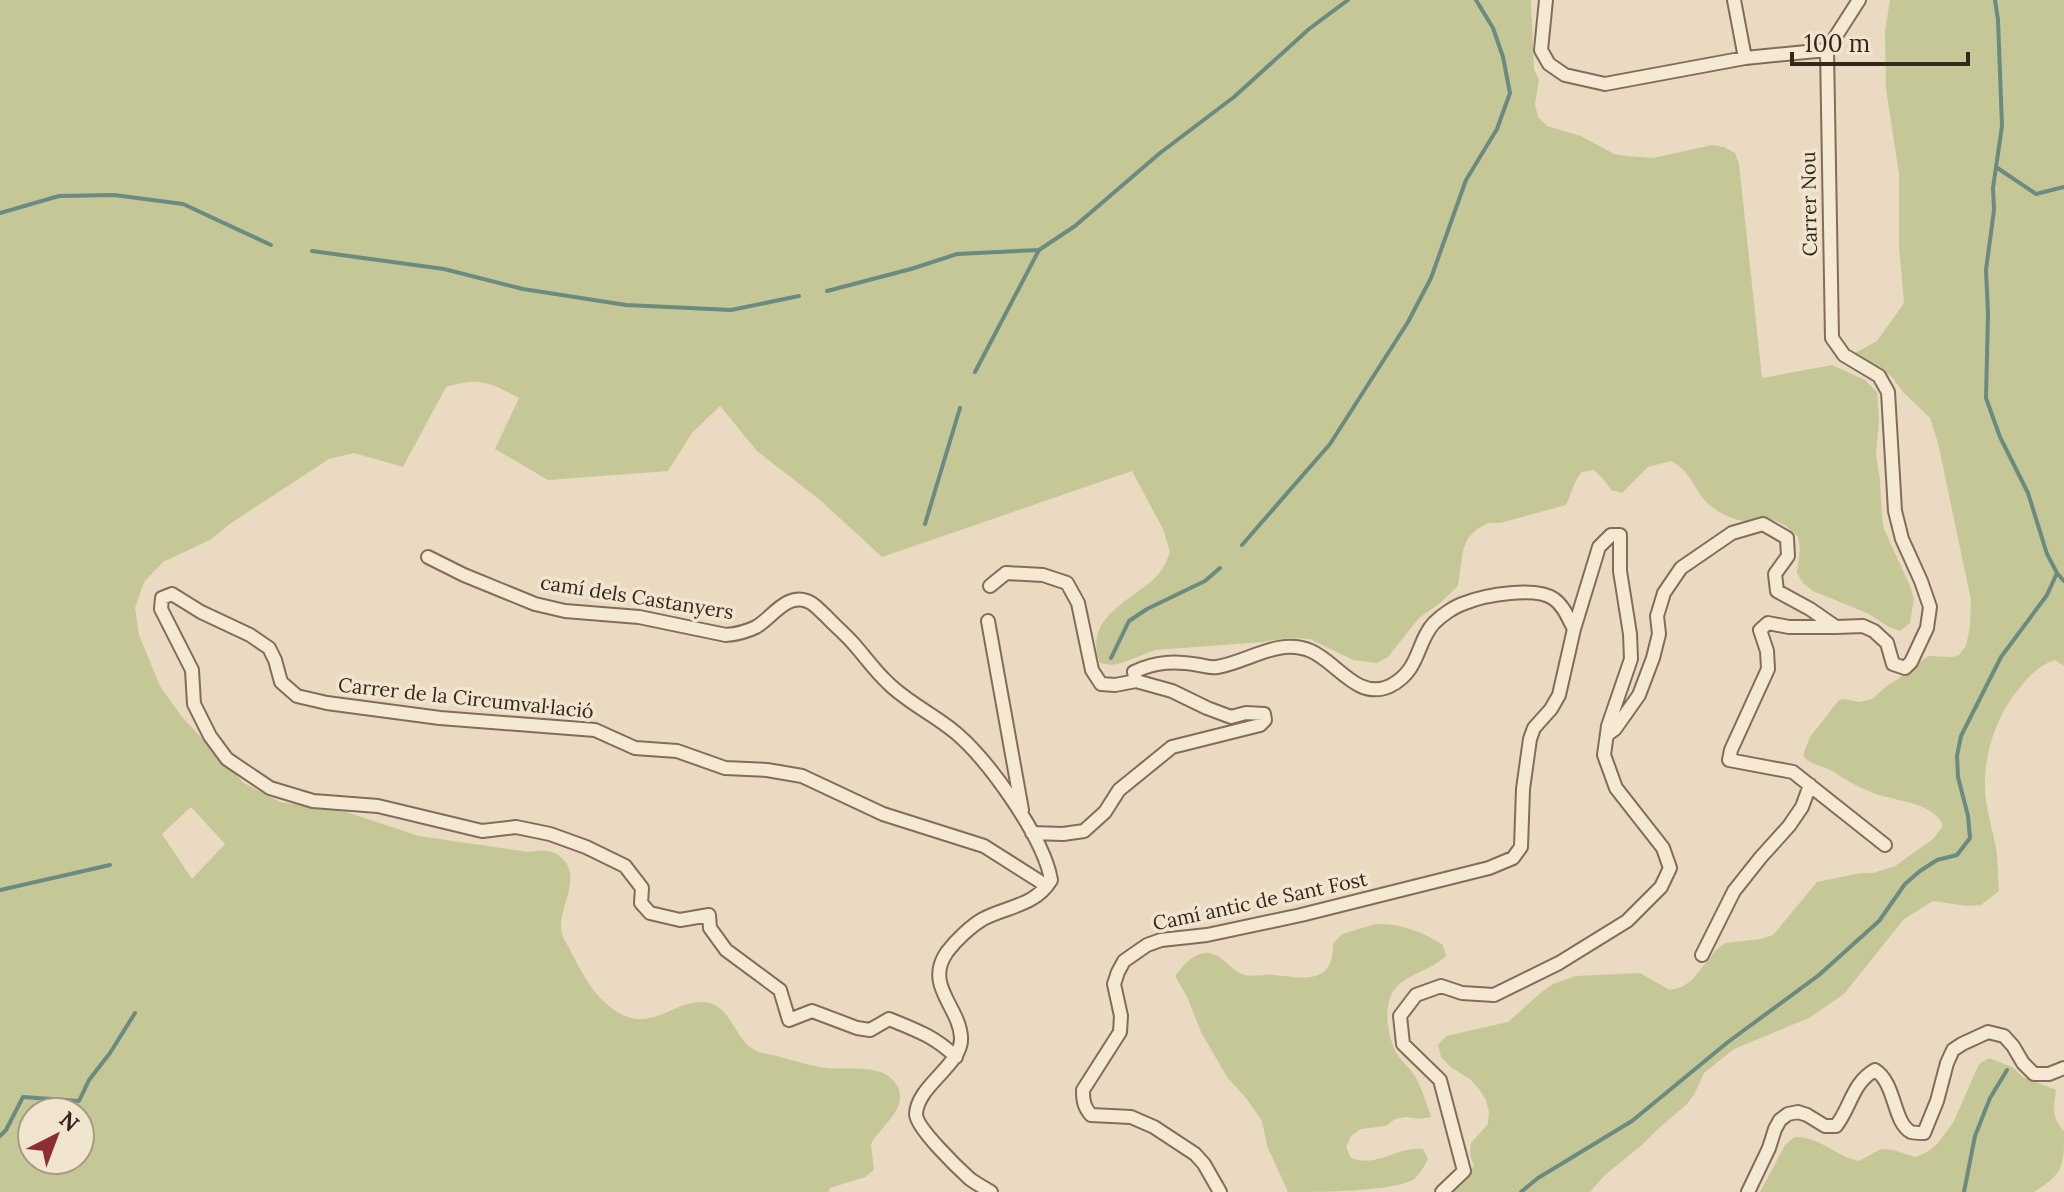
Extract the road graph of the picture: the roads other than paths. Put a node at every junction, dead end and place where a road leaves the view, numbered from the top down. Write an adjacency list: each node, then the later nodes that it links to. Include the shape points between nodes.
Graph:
1 (1546, 0): 5 (street, via 1541,50 1565,75 1605,84)
2 (1734, 0): 5 (street)
3 (1859, 0): 4 (street)
4 (1827, 50): 5 (street); 9 (street, Carrer Nou, via 1832,338 1844,355 1879,376 1888,392 1895,511 1930,607 1927,628 1905,668 1893,664 1887,643 1874,631)
5 (1745, 58)
6 (428, 557): 14 (street, camí dels Castanyers, via 535,604 726,635 756,627 794,599 806,600 905,699 975,752)
7 (990, 586): 11 (street, via 1006,573 1043,575 1067,583 1078,603 1092,670 1101,684)
8 (988, 621): 14 (street)
9 (1836, 627): 12 (street, via 1777,591 1775,574 1788,556 1787,538 1763,524 1732,533 1681,568 1664,593 1657,616 1659,634 1639,695); 13 (street, via 1768,623 1760,630 1768,669 1729,760 1793,772)
10 (1574, 629): 11 (street, via 1564,608 1545,594 1490,596 1462,603 1437,620 1405,675 1375,690 1357,685 1312,651 1288,646 1215,668 1162,662 1134,672); 12 (street, via 1599,547 1611,535 1620,535 1631,659); 22 (street, Camí antic de Sant Fost, via 1559,695 1530,739 1522,841 1513,858 1301,915 1161,940 1124,961 1114,984 1120,1032 1083,1090 1086,1109 1091,1115 1131,1117 1154,1127 1195,1154)
11 (1136, 681): 15 (street, via 1231,717 1264,714 1265,720 1172,747 1119,790 1084,831)
12 (1608, 734): 23 (street, via 1604,755 1616,788 1663,848 1670,868 1661,887 1627,921 1559,963 1494,995 1441,986 1416,995 1400,1016 1403,1044 1440,1080 1464,1171)
13 (1810, 785): 16 (street); 18 (street, via 1789,826 1734,891)
14 (1023, 817): 15 (street, camí dels Castanyers)
15 (1032, 833): 17 (street, camí dels Castanyers, via 1049,870)
16 (1885, 845)
17 (1047, 886): 19 (street, via 1033,899 980,920 947,952 940,987 958,1025); 19 (street, Carrer de la Circumval·lació, via 984,846 883,814 802,776 725,768 677,751 635,748 595,730 440,718 297,696 281,682 269,648 172,594 162,598 161,609 192,670 194,704 210,736 227,759 270,788 313,801 378,806 482,831 516,827 586,847 625,866 642,888 641,903 650,913 680,920 709,915 710,928 726,950 780,990 789,1020 812,1011 870,1030 889,1019 932,1038)
18 (1702, 955)
19 (956, 1057): 21 (street, via 923,1095 918,1123 970,1178)
20 (2064, 1068): 24 (street, via 2034,1074 2004,1036 1988,1032 1975,1038 1953,1050 1924,1133 1904,1126 1884,1075 1875,1070 1860,1082 1836,1126 1798,1112 1780,1120)
21 (991, 1192)
22 (1220, 1192)
23 (1442, 1192)
24 (1748, 1192)

